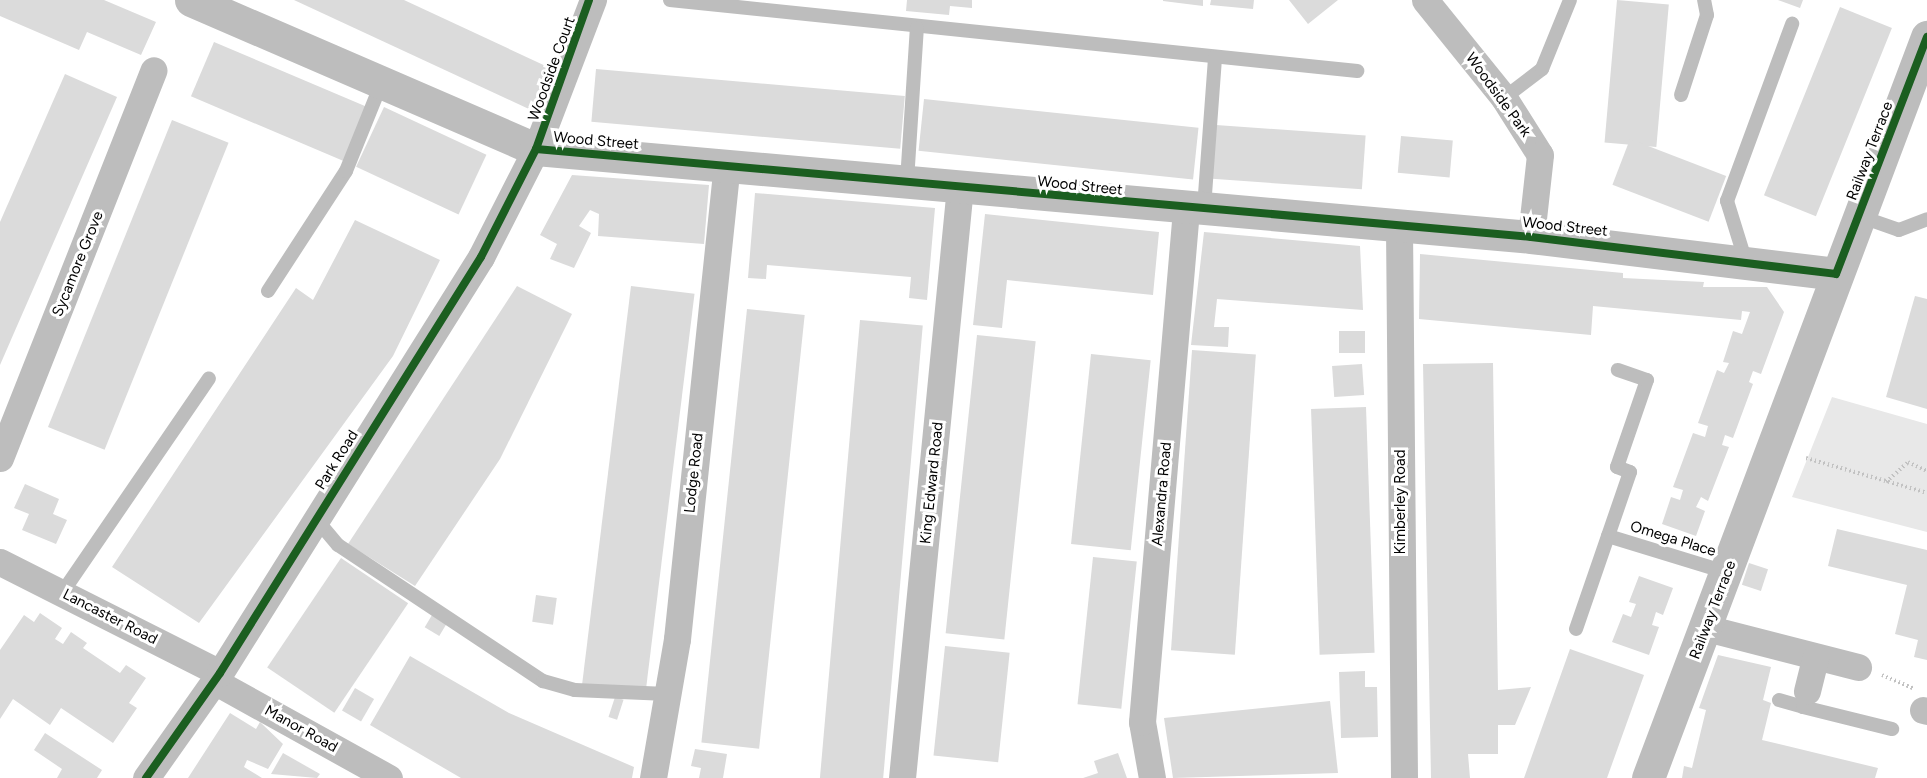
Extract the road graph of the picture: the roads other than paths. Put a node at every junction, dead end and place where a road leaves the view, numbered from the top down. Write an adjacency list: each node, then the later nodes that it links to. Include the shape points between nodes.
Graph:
1 (191, 0): 14 (street, Wood Street)
2 (593, 0): 17 (street, Woodside Court)
3 (670, 0): 8 (lane)
4 (1425, 0): 16 (street, Woodside Park)
5 (1570, 0): 16 (lane, via 1542,69)
6 (1704, 0): 15 (lane, via 1707,15)
7 (1792, 24): 26 (lane, via 1727,201)
8 (918, 28): 10 (lane); 19 (lane)
9 (1927, 37): 13 (street, Railway Terrace)
10 (1215, 57): 12 (lane); 21 (lane)
11 (154, 70): 31 (street, Sycamore Grove)
12 (1357, 71)
13 (1921, 71): 22 (street, Railway Terrace)
14 (382, 82): 17 (street, Wood Street); 28 (lane, via 346,171)
15 (1681, 95)
16 (1504, 98): 25 (street, Woodside Park, via 1540,155)
17 (536, 149): 18 (street, Wood Street); 32 (street, Park Road, via 481,257)
18 (727, 166): 19 (street, Wood Street); 42 (street, Lodge Road)
19 (907, 183): 20 (street, Wood Street)
20 (960, 188): 21 (street, Wood Street); 49 (street, King Edward Road)
21 (1195, 210): 24 (street, Wood Street); 50 (street, Alexandra Road, via 1143,722)
22 (1859, 216): 23 (lane, via 1899,230); 27 (street, Railway Terrace)
23 (1927, 219)
24 (1399, 227): 25 (street, Wood Street); 51 (street, Kimberley Road)
25 (1531, 237): 26 (street, Wood Street)
26 (1745, 259): 27 (street, Wood Street)
27 (1836, 274): 35 (street, Railway Terrace)
28 (268, 291)
29 (1618, 370): 33 (lane, Omega Place, via 1647,380 1617,467 1630,472)
30 (209, 378): 36 (lane)
31 (0, 458)
32 (316, 519): 41 (street, Park Road); 42 (lane, via 338,545 543,681 575,690)
33 (1608, 536): 35 (lane, Omega Place); 38 (lane, Omega Place)
34 (0, 562): 36 (street, Lancaster Road)
35 (1728, 573): 37 (street, Railway Terrace)
36 (62, 593): 41 (street, Lancaster Road)
37 (1706, 628): 39 (street); 52 (street, Railway Terrace)
38 (1576, 629)
39 (1815, 658): 40 (street); 43 (street)
40 (1858, 668)
41 (217, 677): 46 (street, Park Road); 47 (street, Manor Road)
42 (667, 694): 48 (street, Lodge Road)
43 (1805, 699): 44 (lane); 45 (lane)
44 (1779, 700)
45 (1892, 729)
46 (146, 778)
47 (389, 778)
48 (653, 778)
49 (902, 778)
50 (1152, 778)
51 (1404, 778)
52 (1648, 778)

